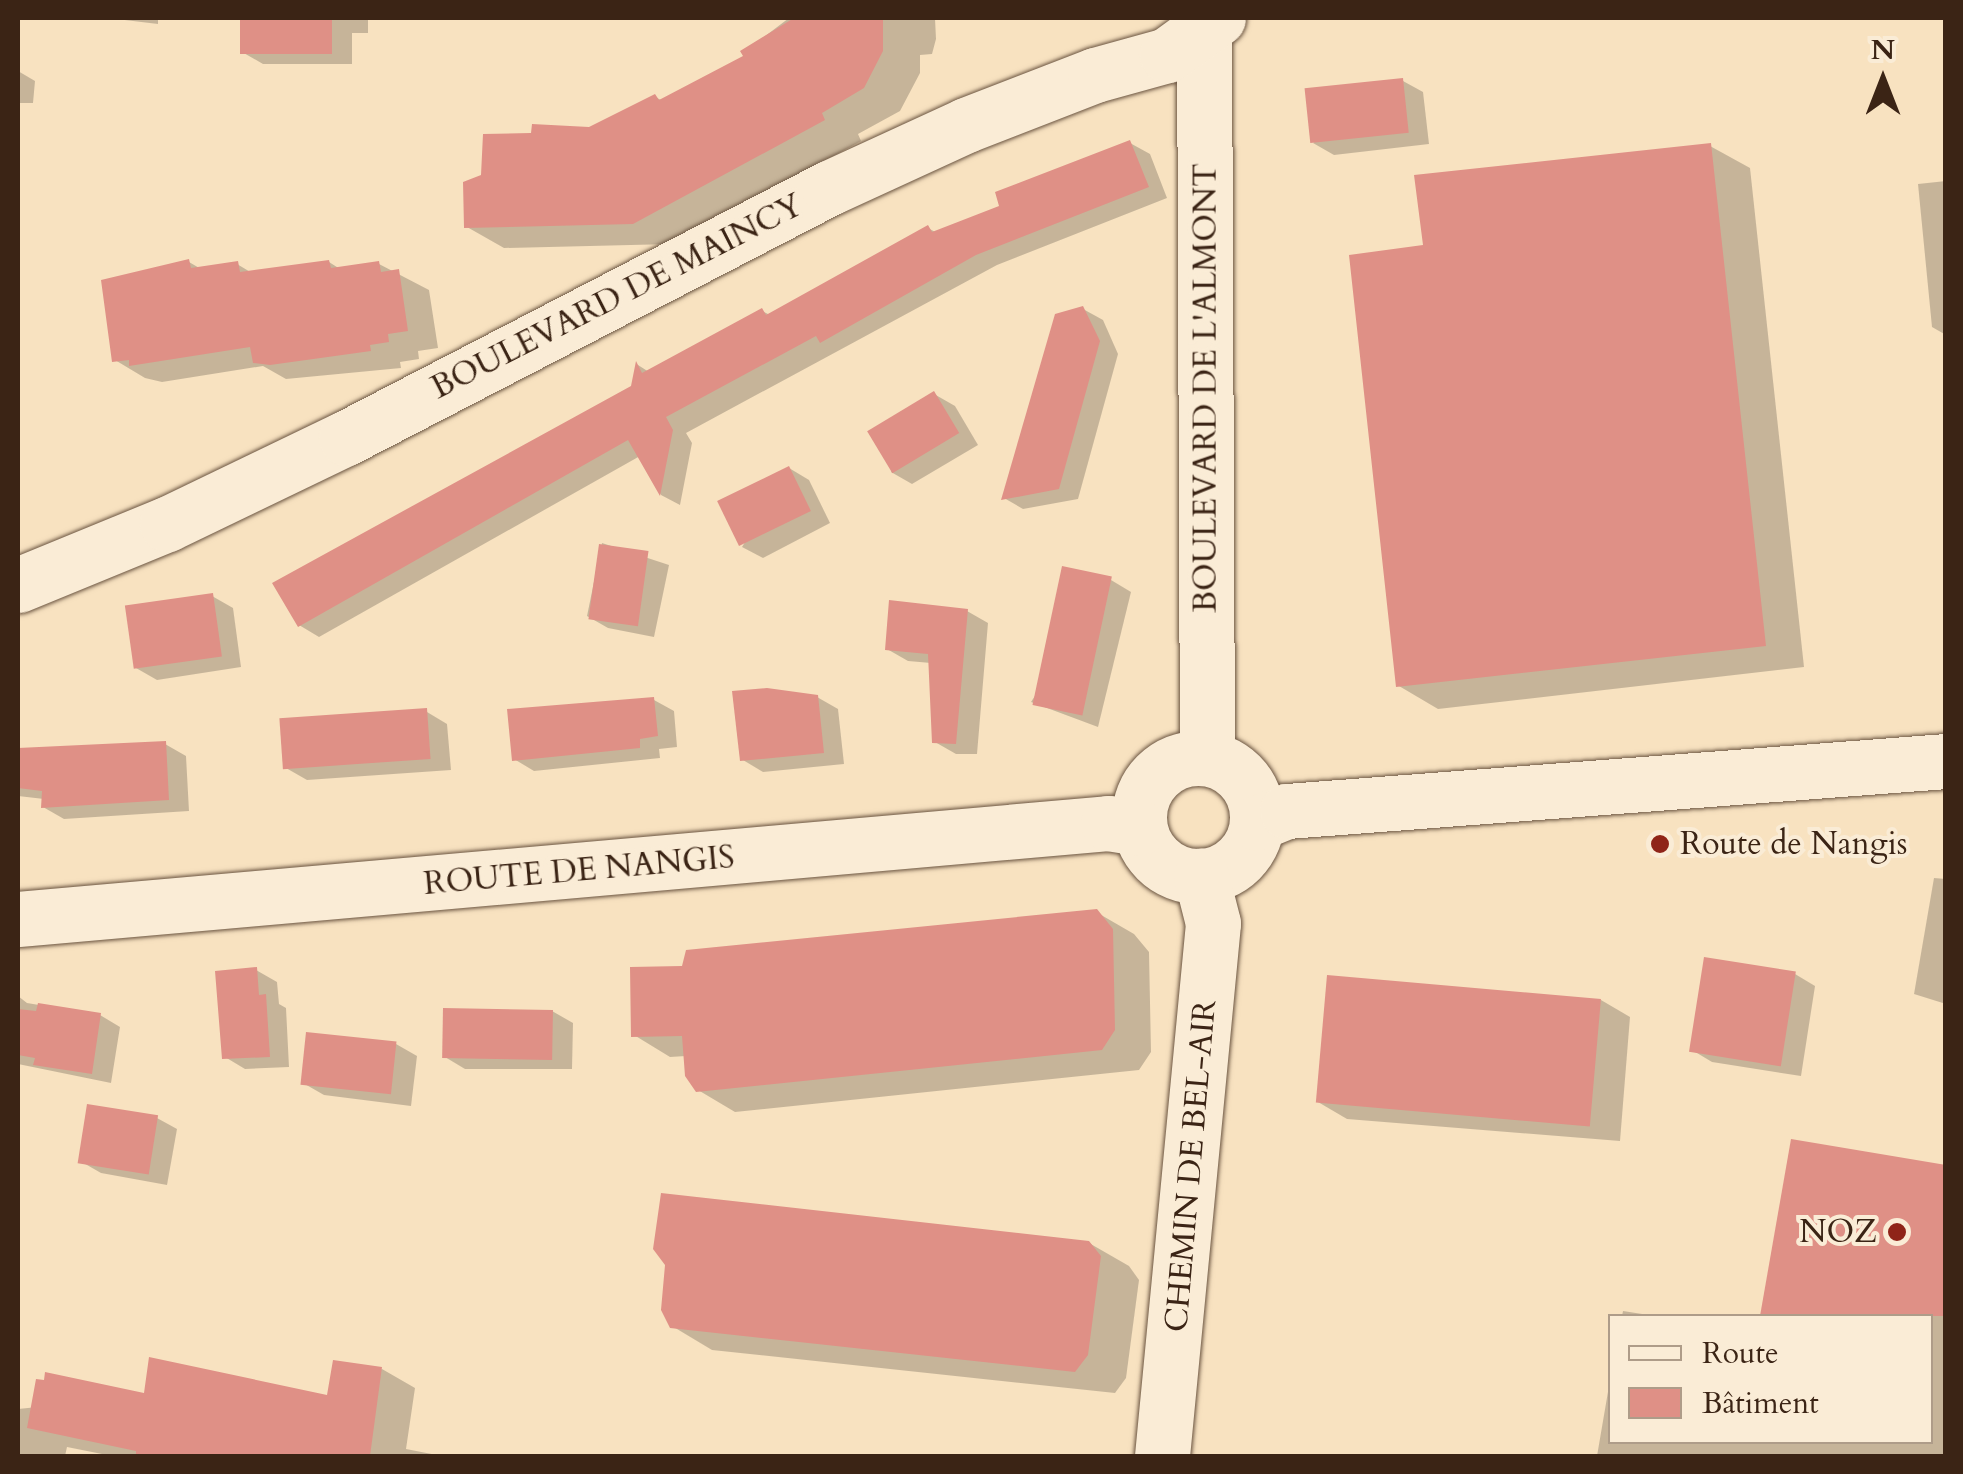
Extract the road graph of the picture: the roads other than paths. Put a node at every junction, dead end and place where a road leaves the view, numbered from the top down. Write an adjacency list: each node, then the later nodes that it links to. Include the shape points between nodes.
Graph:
1 (1209, 21): 2 (street, BOULEVARD DE MAINCY, via 1167,55 1095,75 829,188 346,438 167,524); 3 (street, BOULEVARD DE L'ALMONT)
2 (18, 585)
3 (1207, 758): 5 (street, via 1250,788); 6 (street, via 1188,758 1155,776 1144,791)
4 (1946, 761): 5 (street, via 1288,811)
5 (1257, 823): 7 (street, via 1232,865)
6 (1140, 828): 7 (street, via 1159,862); 8 (street, ROUTE DE NANGIS, via 1108,823)
7 (1202, 876): 9 (street, CHEMIN DE BEL-AIR, via 1213,923)
8 (18, 920)
9 (1162, 1456)

